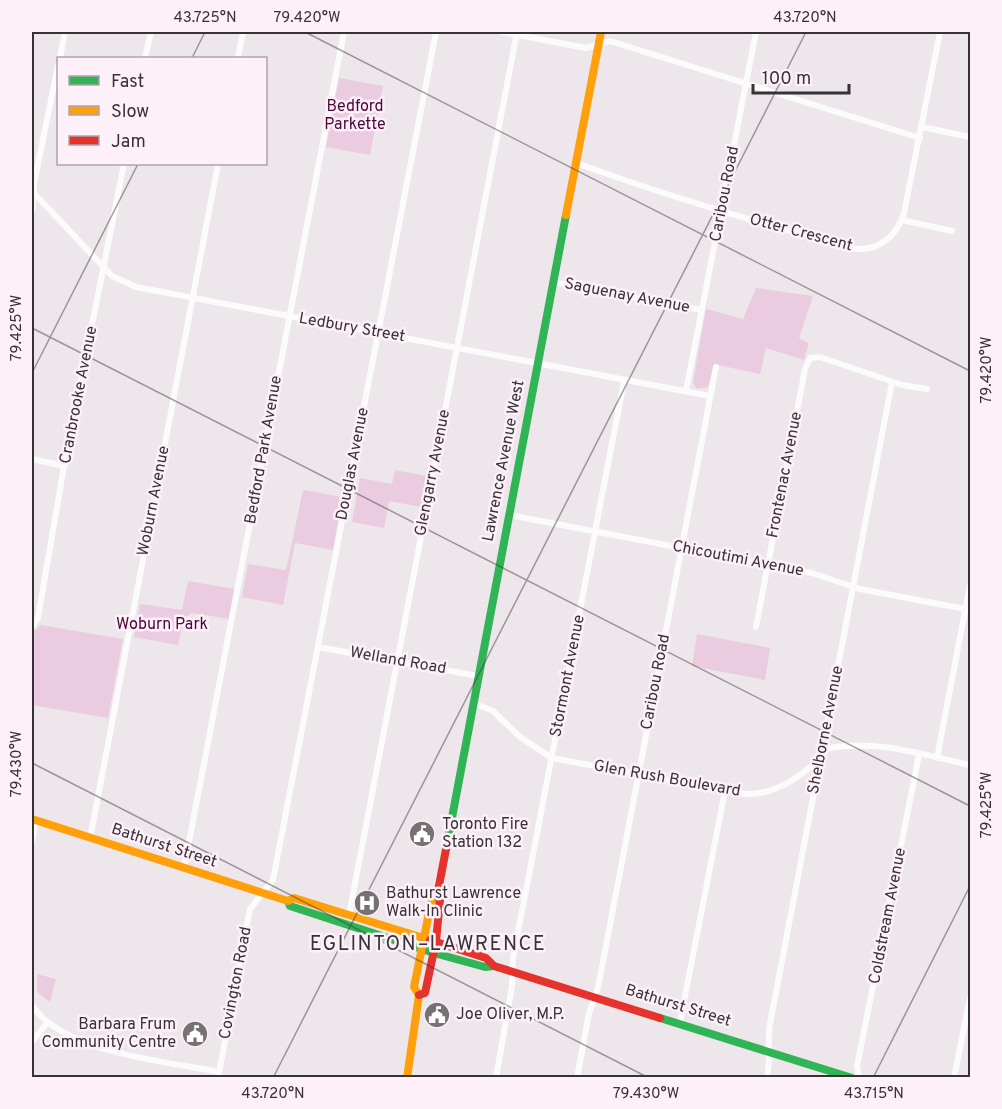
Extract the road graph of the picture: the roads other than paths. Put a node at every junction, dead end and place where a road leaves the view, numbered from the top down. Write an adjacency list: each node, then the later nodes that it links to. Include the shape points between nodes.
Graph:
1 (65, 32): 12 (street)
2 (151, 32): 13 (street)
3 (243, 32): 14 (street)
4 (344, 32): 32 (street, Bedford Park Avenue)
5 (436, 32): 33 (street, Douglas Avenue)
6 (502, 32): 10 (street)
7 (601, 32): 11 (main road, Lawrence Avenue West)
8 (756, 32): 16 (street, Caribou Road)
9 (940, 32): 17 (street)
10 (517, 33): 11 (street, via 586,48); 34 (street, Glengarry Avenue)
11 (598, 44): 16 (street, via 610,41); 20 (main road, Lawrence Avenue West)
12 (60, 57)
13 (145, 57)
14 (238, 57)
15 (57, 70): 23 (street)
16 (747, 83): 19 (street); 25 (street, Caribou Road)
17 (922, 127): 18 (street); 19 (street)
18 (970, 137)
19 (920, 138): 26 (street)
20 (576, 164): 25 (street, Otter Crescent); 29 (main road, Lawrence Avenue West)
21 (124, 165): 28 (street, Cranbrooke Avenue)
22 (218, 165): 30 (street, Woburn Avenue)
23 (33, 192): 24 (street); 28 (street, Ledbury Street)
24 (32, 212)
25 (722, 212): 26 (street, Otter Crescent, via 861,249 886,240 898,230); 31 (street, Caribou Road)
26 (902, 220): 27 (street)
27 (952, 231)
28 (103, 269): 30 (street, Ledbury Street, via 136,287); 43 (street, Cranbrooke Avenue)
29 (554, 282): 31 (street, Saguenay Avenue); 35 (main road, Lawrence Avenue West)
30 (192, 298): 32 (street, Ledbury Street); 65 (street, Woburn Avenue)
31 (701, 310): 40 (street, Caribou Road)
32 (288, 317): 33 (street, Ledbury Street); 67 (street, Bedford Park Avenue)
33 (378, 333): 34 (street, Ledbury Street); 53 (street, Douglas Avenue)
34 (457, 348): 35 (street, Ledbury Street); 54 (street, Glengarry Avenue)
35 (537, 363): 37 (street, Ledbury Street); 44 (main road, Lawrence Avenue West)
36 (717, 367): 41 (street, Caribou Road)
37 (624, 381): 40 (street, Ledbury Street); 45 (street, Stormont Avenue)
38 (892, 382): 39 (street); 47 (street, Frontenac Avenue, via 820,357 810,358); 48 (street, Shelborne Avenue)
39 (927, 389)
40 (686, 391): 41 (street, Ledbury Street)
41 (710, 396): 46 (street, Caribou Road)
42 (32, 459): 43 (street)
43 (64, 466): 51 (street, Cranbrooke Avenue, via 38,618)
44 (509, 515): 45 (street, Chicoutimi Avenue); 55 (main road, Lawrence Avenue West)
45 (595, 533): 46 (street, Chicoutimi Avenue); 59 (street, Stormont Avenue)
46 (681, 548): 47 (street, Chicoutimi Avenue); 62 (street, Caribou Road)
47 (768, 565): 48 (street, Chicoutimi Avenue, via 822,575); 52 (street, Frontenac Avenue)
48 (853, 586): 50 (street, Chicoutimi Avenue); 58 (street, Shelborne Avenue)
49 (970, 590): 50 (street)
50 (965, 609): 60 (street)
51 (32, 626)
52 (756, 627)
53 (318, 647): 54 (street, Welland Road); 68 (street, Douglas Avenue, via 273,880)
54 (398, 661): 55 (street, Welland Road); 71 (street, Glengarry Avenue)
55 (478, 676): 56 (main road, Lawrence Avenue West)
56 (473, 703): 59 (street, Glen Rush Boulevard, via 493,711 520,737); 69 (main road, Lawrence Avenue West)
57 (919, 755): 58 (street, Glen Rush Boulevard, via 850,744 829,748); 60 (street, Glen Rush Boulevard); 92 (street, Coldstream Avenue, via 857,1065)
58 (821, 757): 63 (street, Glen Rush Boulevard, via 813,766 770,791); 85 (street, Shelborne Avenue, via 770,1024)
59 (552, 758): 62 (street, Glen Rush Boulevard); 77 (street, Stormont Avenue)
60 (937, 758): 61 (street, Glen Rush Boulevard)
61 (970, 765)
62 (638, 774): 63 (street, Glen Rush Boulevard); 79 (street, Caribou Road)
63 (725, 791): 82 (street)
64 (34, 820): 65 (main road, Bathurst Street); 66 (street)
65 (90, 838): 67 (main road, Bathurst Street)
66 (32, 842)
67 (184, 868): 68 (main road, Bathurst Street)
68 (262, 893): 70 (main road, Bathurst Street); 86 (street, Covington Road, via 250,909)
69 (437, 896): 72 (main road, Lawrence Avenue West, via 432,900); 73 (main road, Lawrence Avenue West, via 440,900)
70 (288, 901): 71 (main road, Bathurst Street, via 294,898); 74 (main road, Bathurst Street, via 290,906)
71 (349, 915): 72 (main road, Bathurst Street)
72 (423, 938): 73 (main road, Bathurst Street); 74 (main road, Lawrence Avenue West)
73 (436, 941): 75 (main road, Lawrence Avenue West); 76 (main road, Bathurst Street, via 486,958)
74 (421, 949): 75 (main road, Bathurst Street); 78 (main road, Lawrence Avenue West, via 414,987)
75 (434, 953): 76 (main road, Bathurst Street, via 485,968); 78 (main road, Lawrence Avenue West, via 425,993)
76 (494, 966): 77 (main road, Bathurst Street)
77 (513, 972): 79 (main road, Bathurst Street); 88 (street, Stormont Avenue)
78 (419, 995): 87 (main road, Lawrence Avenue West)
79 (595, 997): 82 (main road, Bathurst Street); 89 (street, Caribou Road)
80 (970, 998): 93 (street)
81 (32, 1005): 83 (street)
82 (680, 1022): 85 (main road, Bathurst Street)
83 (46, 1024): 84 (street); 86 (street, via 88,1045)
84 (32, 1042)
85 (769, 1051): 90 (street, Shelborne Avenue); 91 (main road, Bathurst Street)
86 (219, 1074)
87 (407, 1077)
88 (496, 1077)
89 (577, 1077)
90 (767, 1077)
91 (852, 1077)
92 (859, 1077)
93 (954, 1077)

